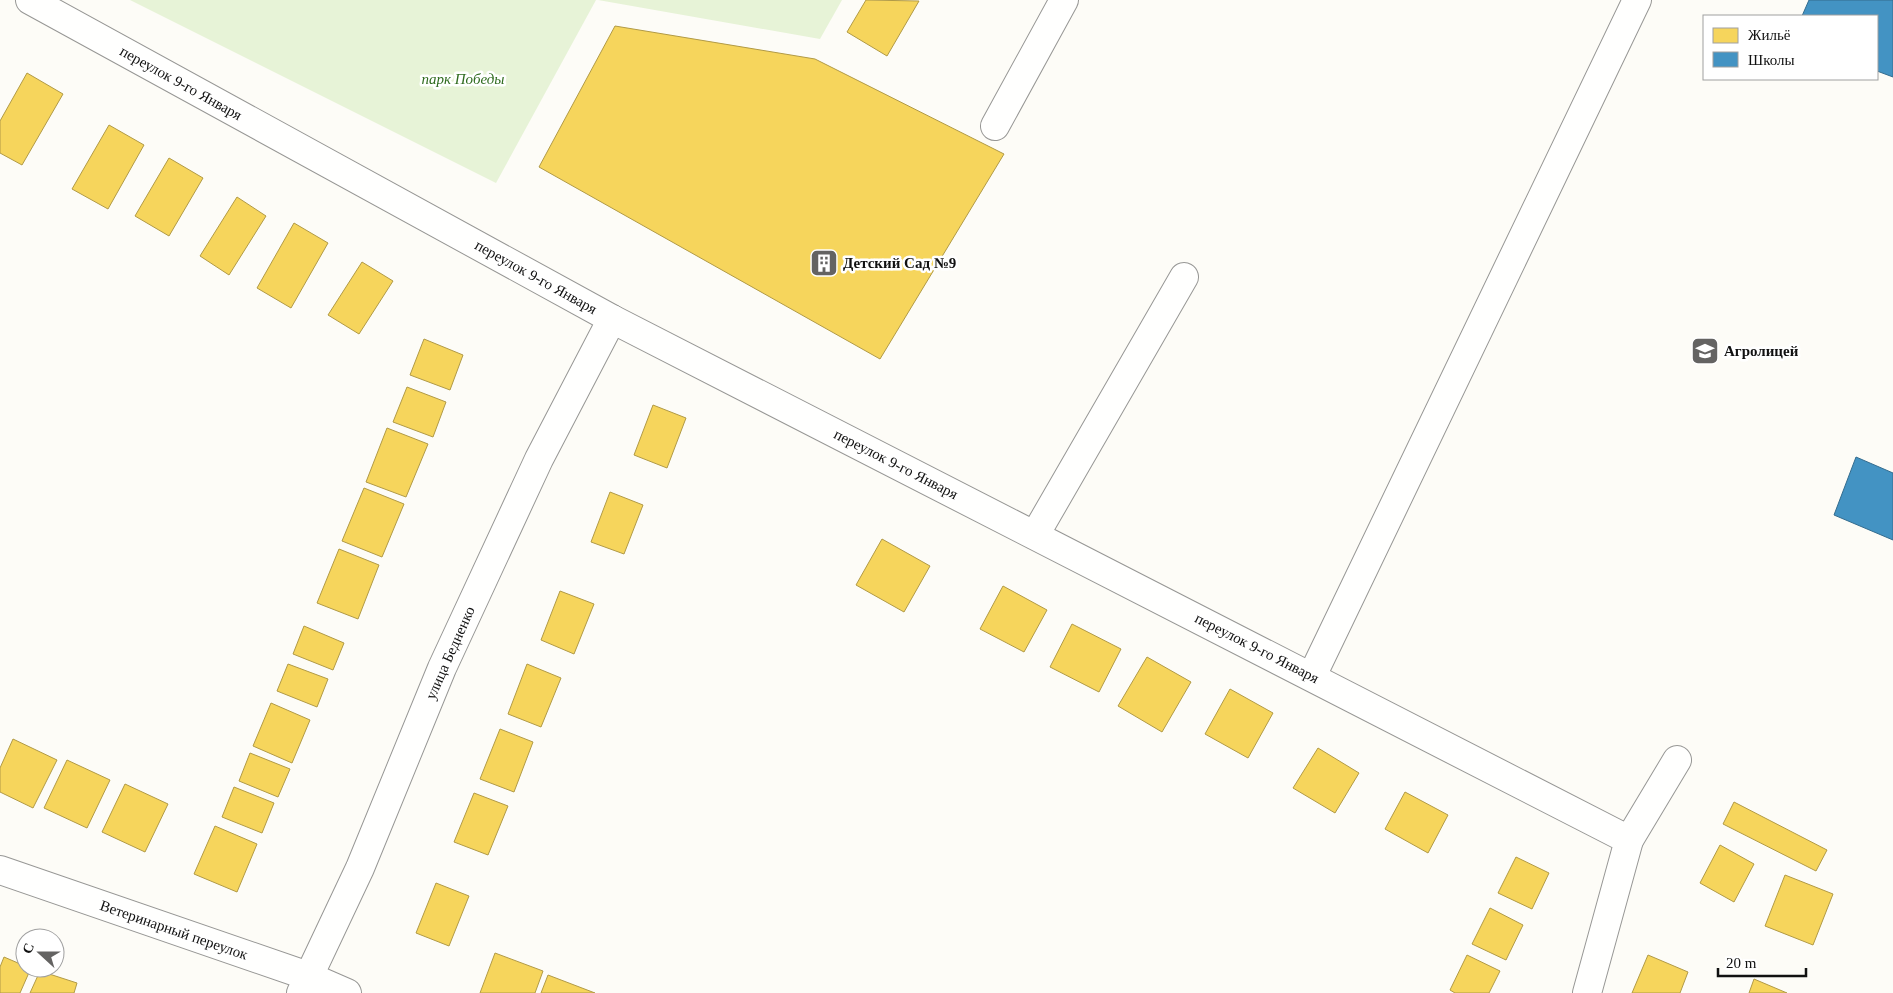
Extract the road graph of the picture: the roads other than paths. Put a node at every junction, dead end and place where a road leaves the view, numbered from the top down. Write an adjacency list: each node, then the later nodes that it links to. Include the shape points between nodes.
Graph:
1 (30, 0): 6 (street, переулок 9-го Января)
2 (1064, 0): 4 (street)
3 (1638, 0): 8 (street)
4 (995, 126)
5 (1184, 277): 7 (street)
6 (612, 319): 7 (street, переулок 9-го Января); 12 (street, улица Бедненко, via 539,459 446,659 360,868)
7 (1035, 535): 8 (street, переулок 9-го Января)
8 (1312, 676): 10 (street, переулок 9-го Января)
9 (1677, 760): 10 (street)
10 (1629, 840): 14 (street)
11 (0, 870): 12 (street, Ветеринарный переулок)
12 (304, 985): 13 (street, Ветеринарный переулок)
13 (347, 993)
14 (1587, 993)

